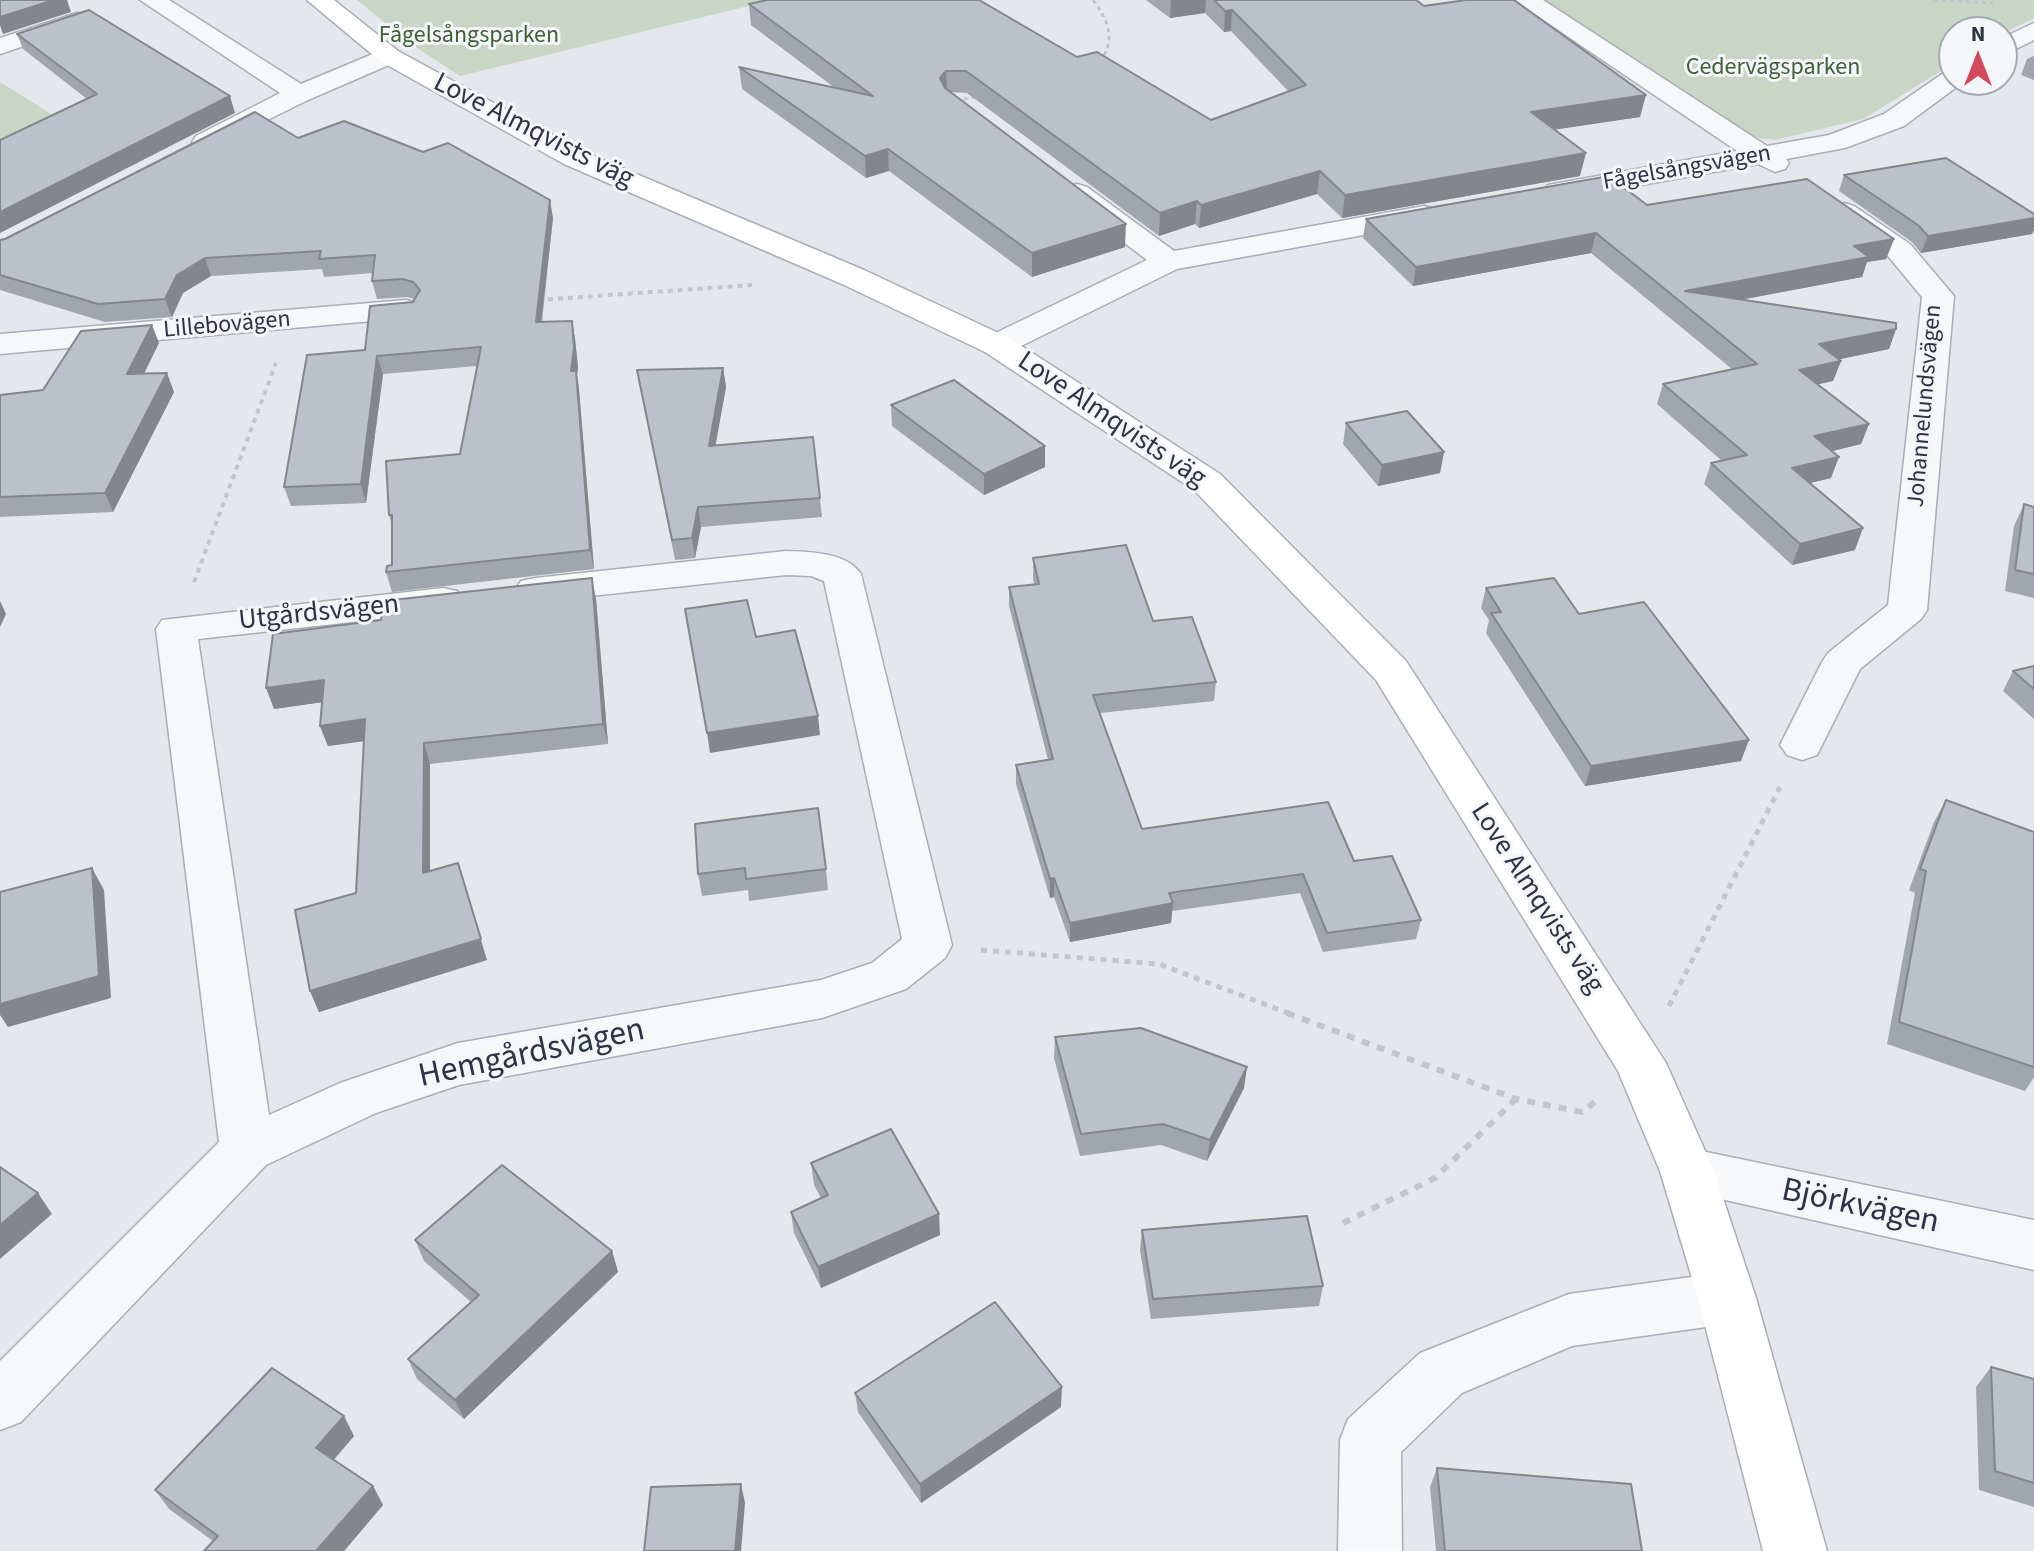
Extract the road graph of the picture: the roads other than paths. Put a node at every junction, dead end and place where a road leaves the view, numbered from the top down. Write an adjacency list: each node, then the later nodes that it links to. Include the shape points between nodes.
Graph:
1 (152, 0): 8 (street)
2 (319, 0): 6 (street, Love Almqvists väg)
3 (1526, 0): 9 (street, Johannelundsvägen)
4 (93, 15): 5 (street)
5 (0, 46)
6 (389, 56): 8 (street); 17 (street, Love Almqvists väg, via 574,158)
7 (1938, 89): 9 (street, Fågelsångsvägen, via 1894,120 1835,142)
8 (299, 94): 10 (street)
9 (1763, 155): 12 (street, Fågelsångsvägen); 18 (street, Johannelundsvägen, via 1899,250 1938,296 1907,610 1843,662)
10 (176, 157)
11 (1056, 176): 14 (street)
12 (1528, 197)
13 (1450, 211): 14 (street)
14 (1168, 261): 17 (street)
15 (406, 310): 16 (street, Lillebovägen)
16 (0, 344)
17 (997, 345): 21 (street, Love Almqvists väg, via 1207,482 1391,671 1640,1063)
18 (1802, 745)
19 (928, 945): 20 (street, Hemgårdsvägen, via 889,976 822,999 458,1064 358,1098); 20 (street, Utgårdsvägen, via 842,574 817,564 786,563 176,629)
20 (247, 1149): 24 (street, Hemgårdsvägen)
21 (1687, 1171): 22 (street, Björkvägen); 23 (street, Love Almqvists väg)
22 (2034, 1245)
23 (1727, 1298): 25 (street, via 1569,1320 1441,1373 1370,1440); 26 (street, Love Almqvists väg)
24 (0, 1402)
25 (1370, 1551)
26 (1795, 1551)

